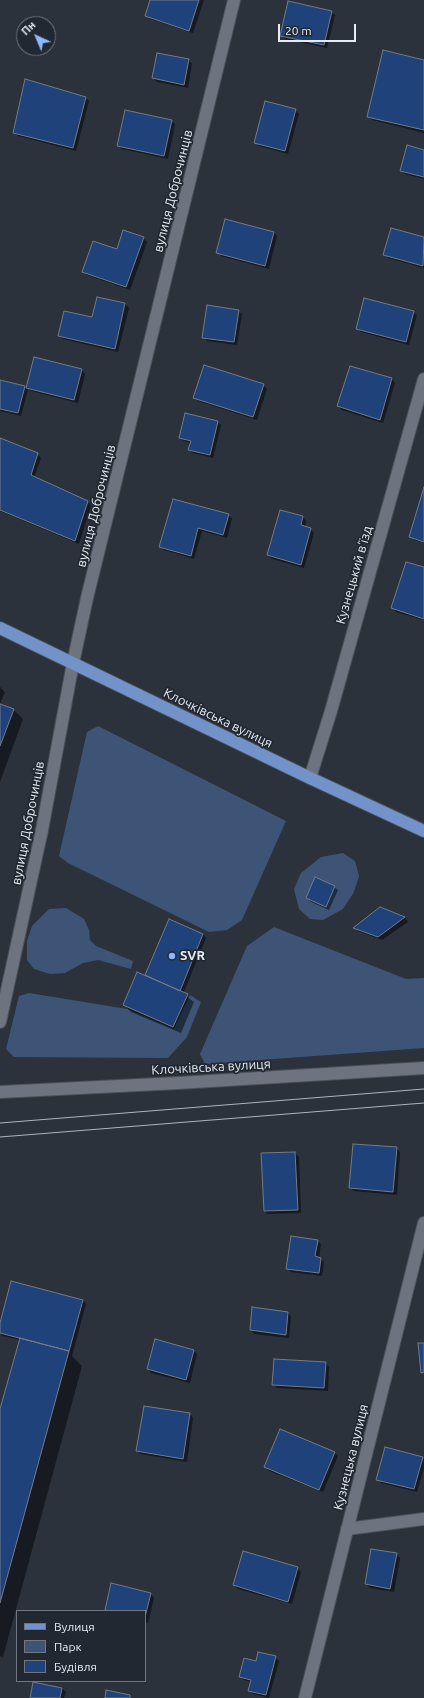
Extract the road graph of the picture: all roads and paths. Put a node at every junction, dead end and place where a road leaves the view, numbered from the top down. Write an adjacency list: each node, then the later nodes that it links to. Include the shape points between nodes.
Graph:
1 (234, 0): 4 (street, вулиця Доброчинців)
2 (424, 379): 5 (street, Кузнецький в’їзд)
3 (0, 628): 4 (main road, Клочківська вулиця)
4 (73, 663): 5 (main road, Клочківська вулиця); 7 (street, вулиця Доброчинців, via 42,830)
5 (310, 778): 6 (main road, Клочківська вулиця)
6 (424, 831)
7 (0, 1022)
8 (424, 1068): 9 (street, Клочківська вулиця)
9 (0, 1092)
10 (424, 1223): 12 (street, Кузнецька вулиця)
11 (424, 1519): 12 (street)
12 (347, 1529): 13 (street, Кузнецька вулиця)
13 (305, 1698)

